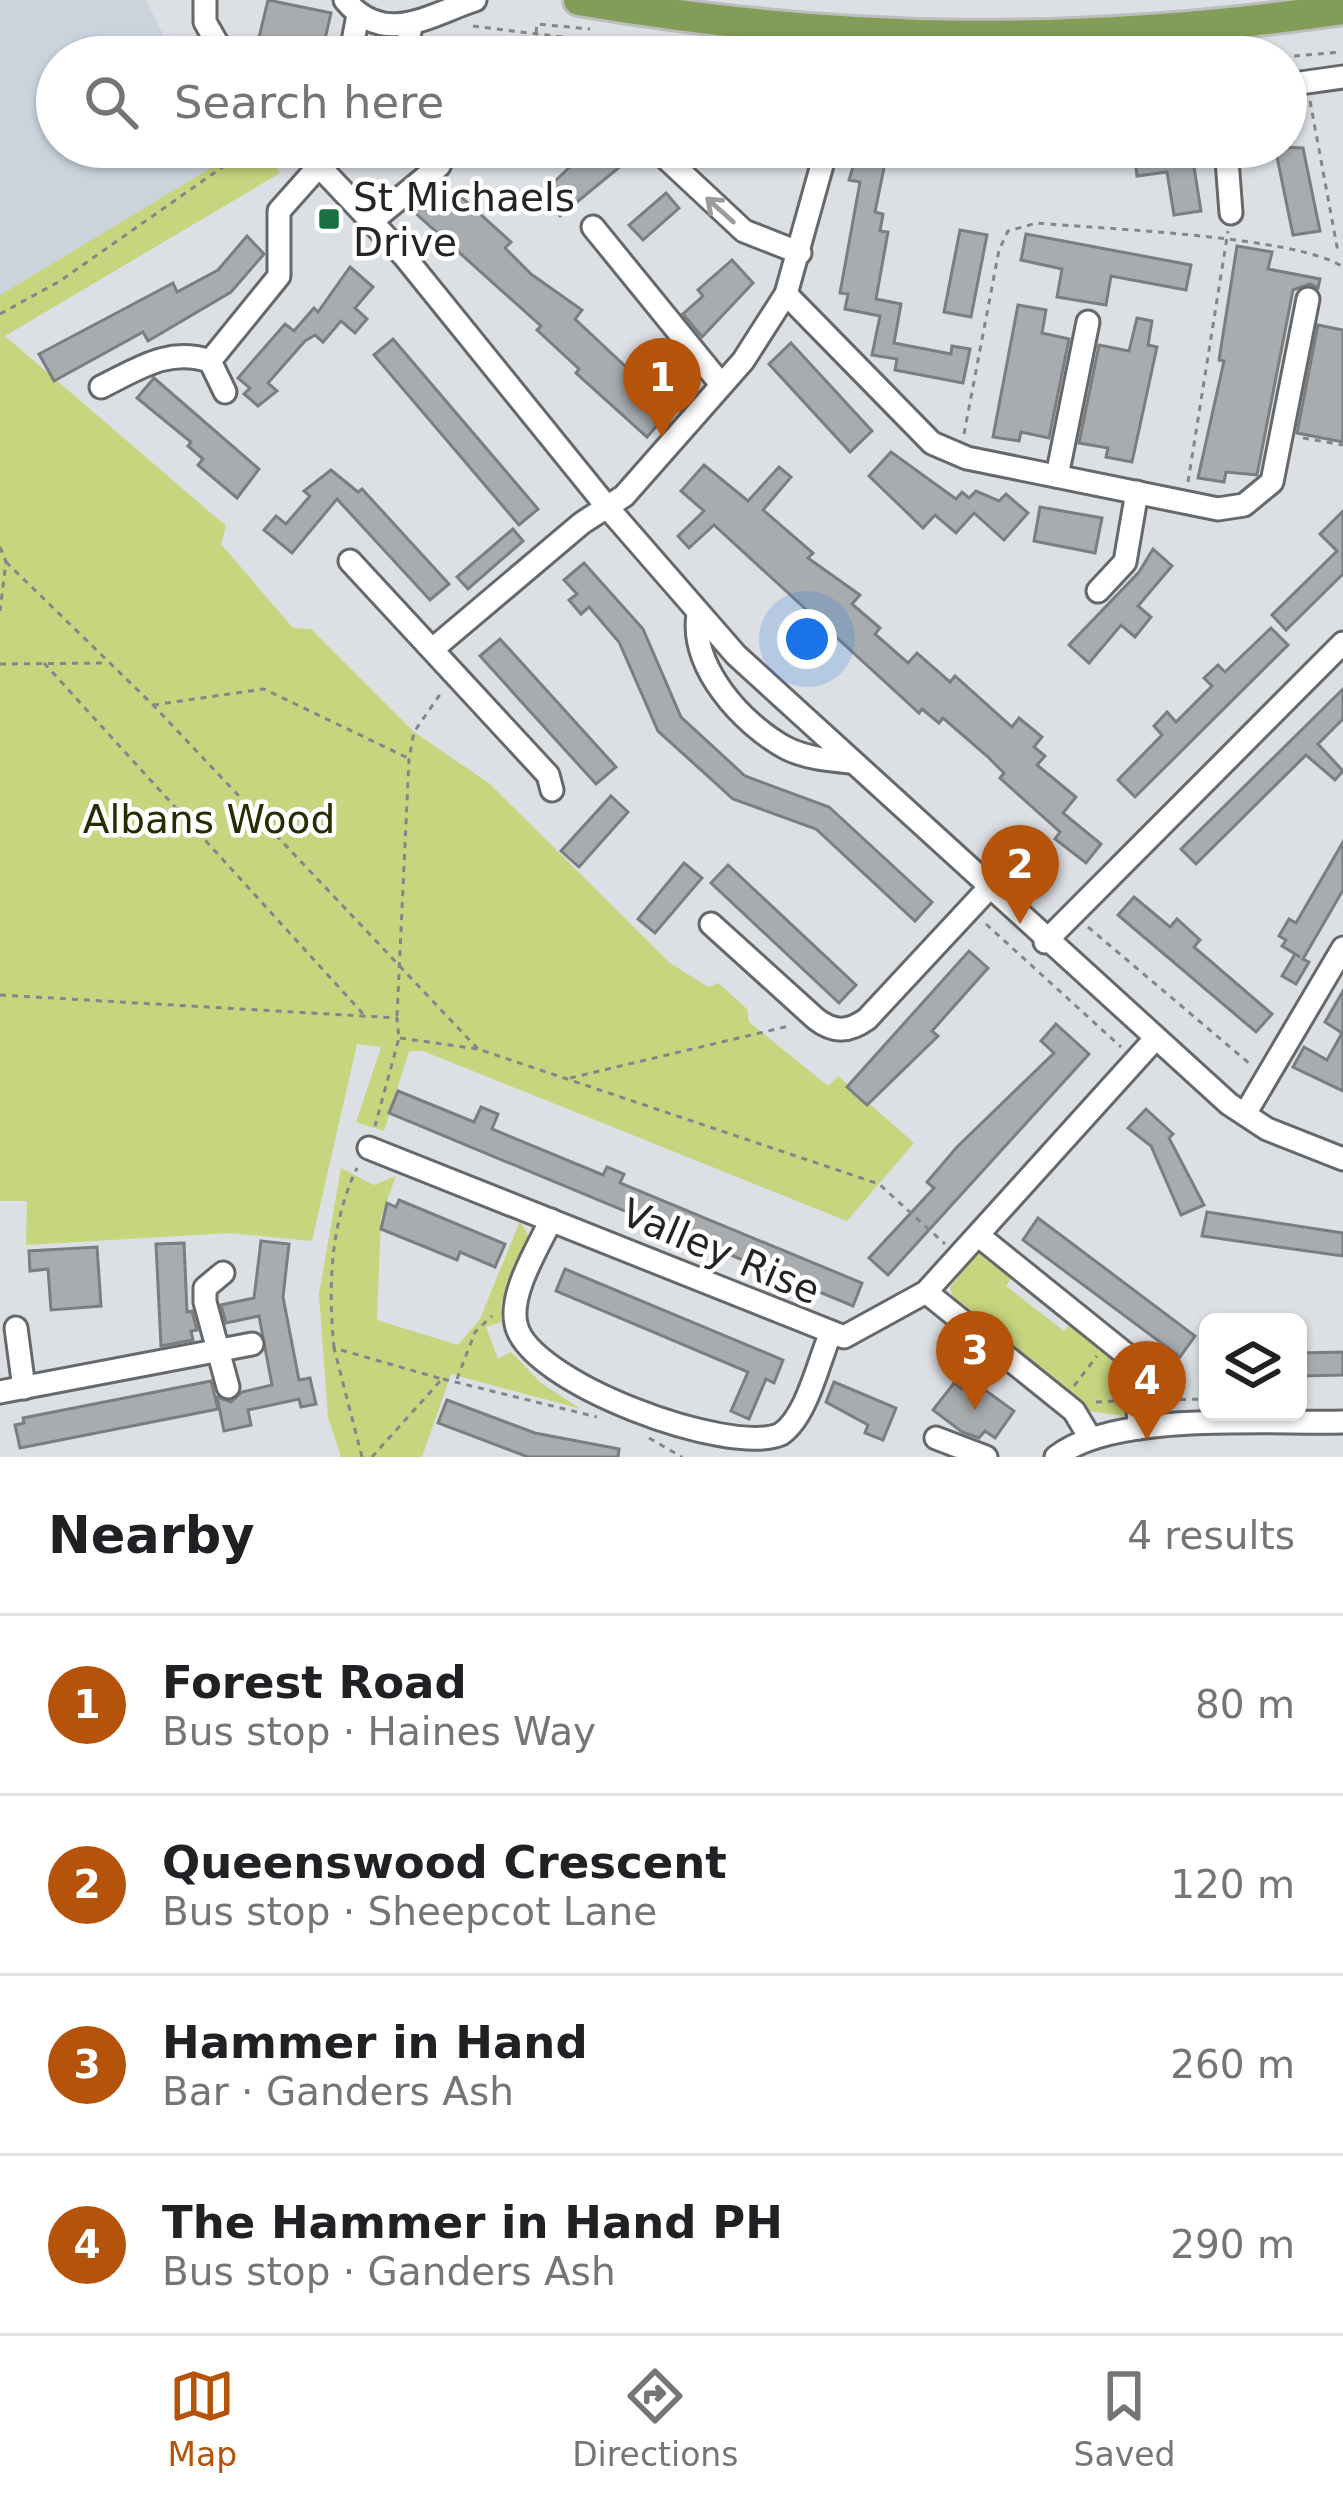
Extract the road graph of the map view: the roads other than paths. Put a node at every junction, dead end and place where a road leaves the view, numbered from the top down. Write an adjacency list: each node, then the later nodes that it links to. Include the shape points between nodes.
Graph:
1 (205, 0): 8 (street)
2 (476, 0): 7 (street)
3 (579, 0): 10 (highway)
4 (352, 7): 7 (street)
5 (1343, 8): 6 (highway)
6 (1270, 9): 11 (highway)
7 (411, 27): 9 (street)
8 (213, 36)
9 (409, 36)
10 (892, 36)
11 (1072, 36)
12 (1343, 77): 13 (street)
13 (1307, 82)
14 (300, 168): 27 (street, via 279,211 276,283)
15 (322, 168): 21 (street)
16 (437, 168): 21 (street)
17 (676, 168): 23 (street, one-way to 17, via 744,231)
18 (822, 168): 23 (street)
19 (1228, 168): 20 (street)
20 (1231, 213)
21 (371, 222): 33 (street)
22 (593, 227): 28 (street)
23 (800, 254): 24 (street)
24 (787, 294): 28 (street); 31 (street, via 932,443)
25 (1308, 298): 32 (street, via 1272,482 1255,500 1218,509)
26 (1088, 322): 31 (street)
27 (210, 362): 29 (street, via 162,357); 30 (street)
28 (720, 383): 33 (street)
29 (100, 387)
30 (225, 392)
31 (1057, 476): 32 (street)
32 (1137, 492): 35 (street, via 1125,562)
33 (608, 508): 36 (street); 38 (street)
34 (350, 561): 38 (street)
35 (1098, 591)
36 (698, 614): 39 (street); 39 (street, via 701,654 744,714 785,747)
37 (1343, 643): 43 (street)
38 (434, 649): 40 (street)
39 (850, 762): 41 (street)
40 (552, 790)
41 (988, 889): 42 (street, via 857,1026 837,1030); 43 (street)
42 (711, 924)
43 (1046, 942): 45 (street)
44 (1343, 949): 46 (street)
45 (1154, 1040): 46 (street); 50 (street, Valley Rise)
46 (1244, 1114): 48 (street)
47 (369, 1148): 49 (street, Valley Rise)
48 (1343, 1159)
49 (551, 1220): 54 (street, Valley Rise); 54 (street, via 515,1305 518,1331 536,1356 616,1406 722,1442 766,1441 795,1417)
50 (979, 1236): 52 (street, Valley Rise); 61 (street, via 1133,1362)
51 (223, 1273): 56 (street, via 205,1288)
52 (926, 1292): 54 (street, Valley Rise, via 853,1336); 62 (street, via 1063,1401)
53 (16, 1328): 58 (street)
54 (830, 1335)
55 (253, 1344): 56 (street)
56 (218, 1351): 57 (street); 58 (street)
57 (228, 1387)
58 (24, 1388): 59 (street)
59 (0, 1391)
60 (1343, 1422): 61 (street)
61 (1139, 1427): 62 (street)
62 (1089, 1436): 65 (street)
63 (936, 1438): 64 (street)
64 (986, 1457)
65 (1056, 1457)

